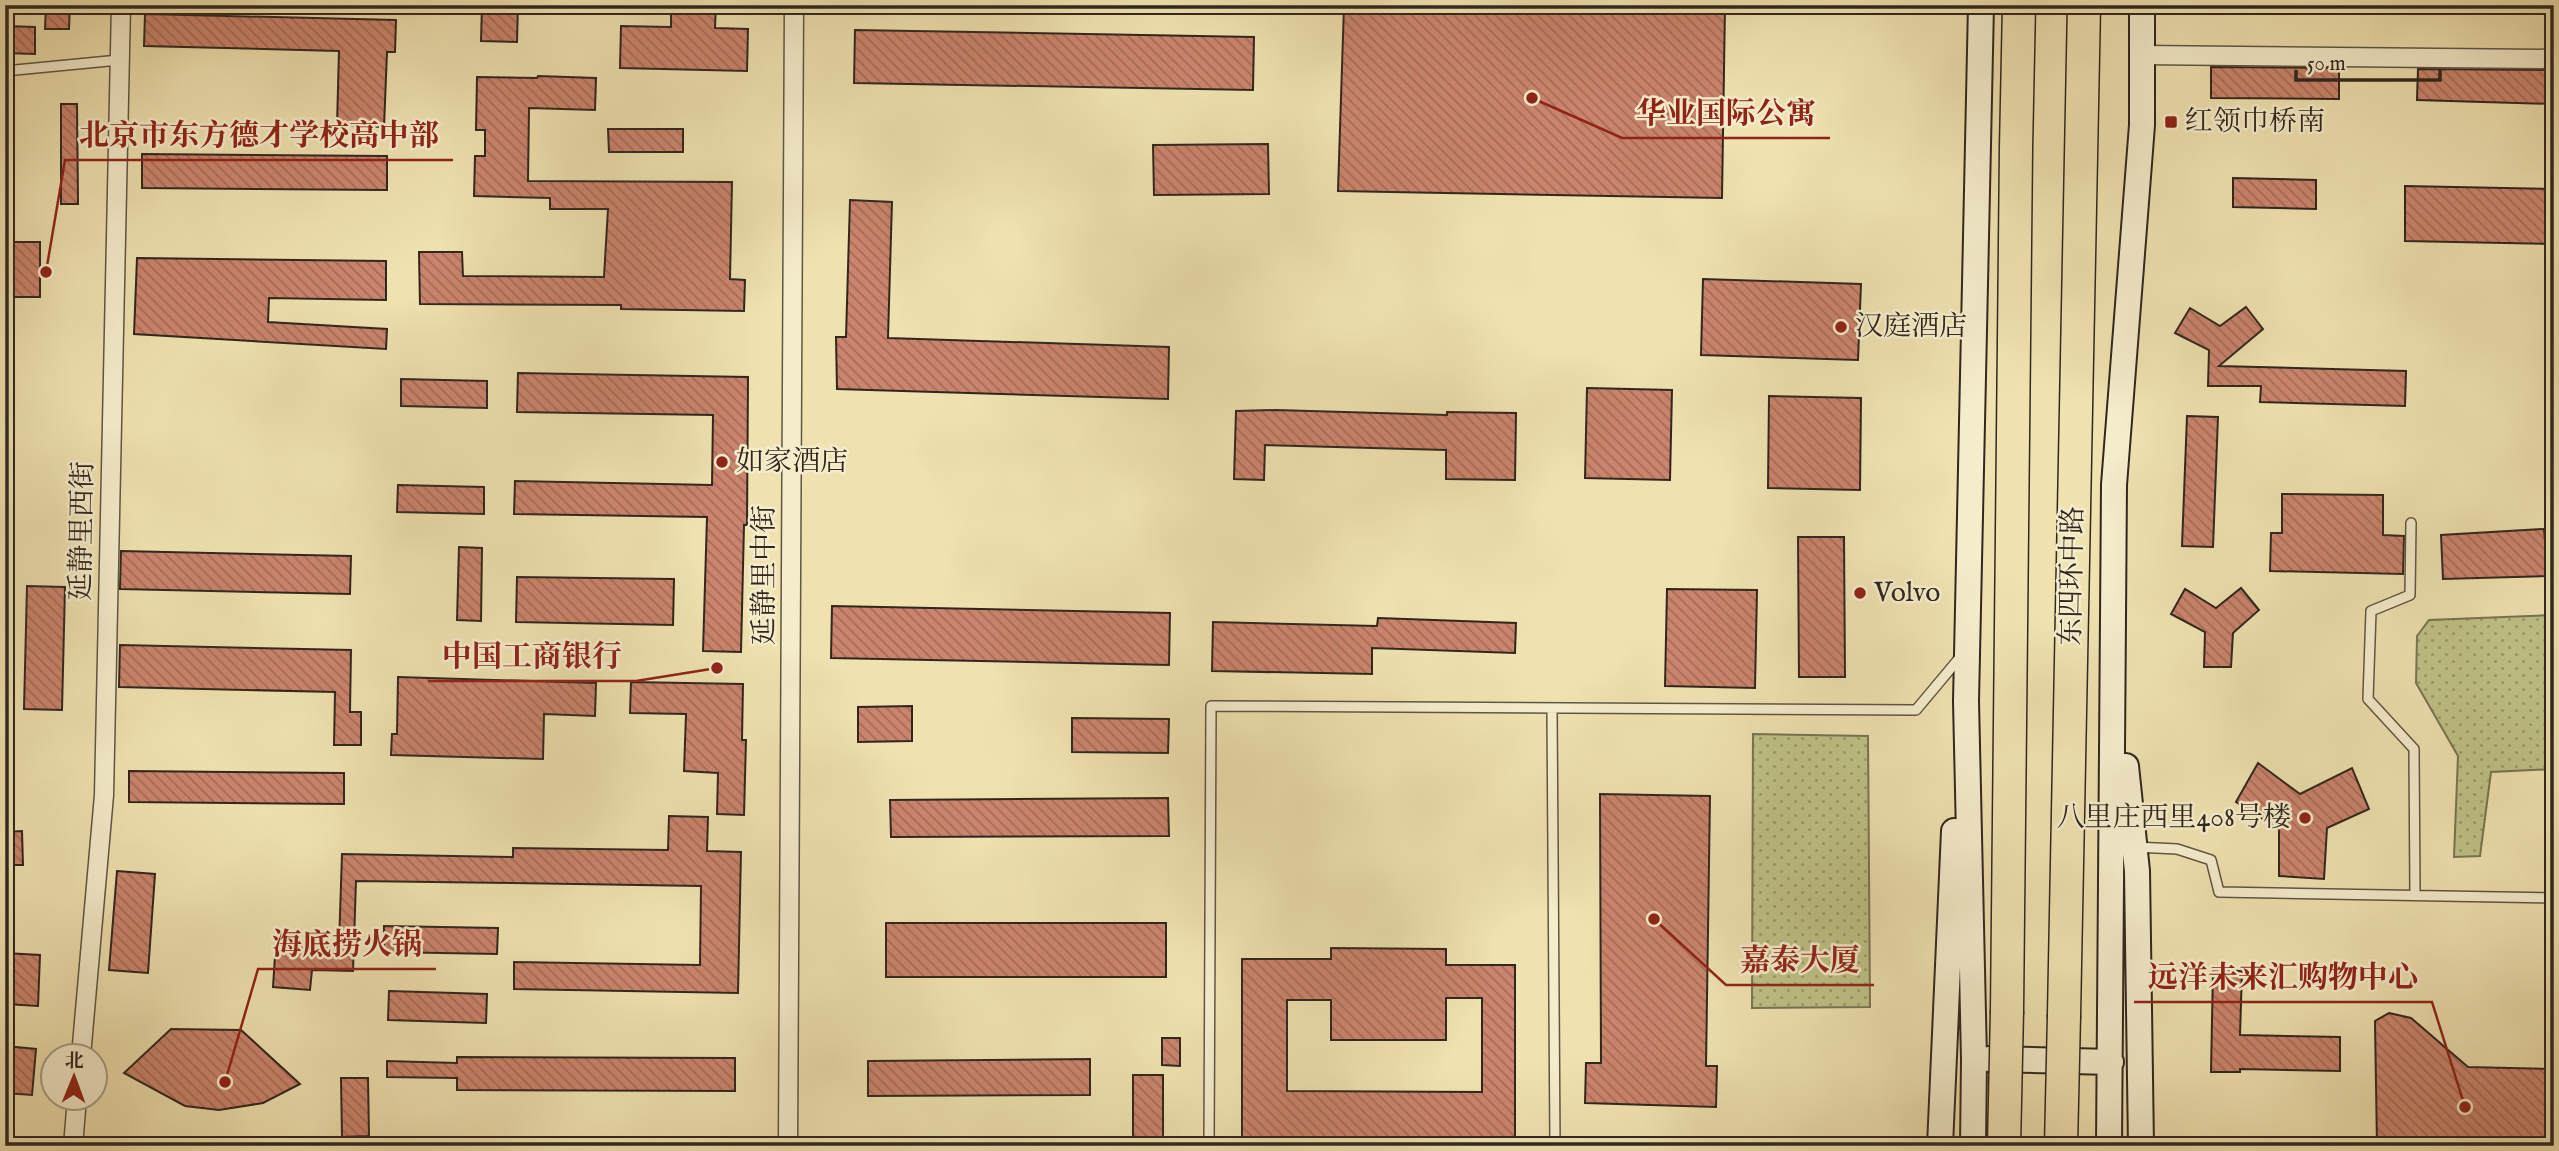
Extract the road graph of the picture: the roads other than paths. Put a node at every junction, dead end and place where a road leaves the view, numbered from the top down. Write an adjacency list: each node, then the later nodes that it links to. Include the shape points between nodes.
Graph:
1 (121, 5): 11 (street, 延静里西街)
2 (794, 5): 28 (street, 延静里中街)
3 (1981, 5): 17 (street)
4 (1999, 5): 14 (highway)
5 (2019, 5): 14 (highway)
6 (2084, 5): 13 (highway, 东四环中路)
7 (2103, 5): 13 (highway)
8 (2142, 5): 9 (street, 东四环中路)
9 (2141, 55): 10 (street); 16 (street, 东四环中路, via 2142,125 2115,485)
10 (2554, 59)
11 (119, 60): 12 (lane); 23 (street, 延静里西街, via 104,795)
12 (5, 71)
13 (2081, 145): 34 (highway, 东四环中路, bridge)
14 (2015, 148): 33 (highway, bridge)
15 (2411, 523): 21 (lane, via 2410,595 2371,611 2368,699 2414,749)
16 (2113, 612): 20 (street, 东四环中路); 25 (street, 东四环中路)
17 (1966, 650): 18 (street); 19 (lane, via 1916,710)
18 (1966, 701): 24 (street); 31 (street, via 1955,799)
19 (1552, 708): 29 (lane, via 1211,706); 30 (lane)
20 (2133, 847): 21 (lane, via 2177,849 2211,859 2219,892); 36 (street, 东四环中路)
21 (2415, 895): 22 (lane)
22 (2554, 898)
23 (82, 1042)
24 (1974, 1059): 25 (street); 32 (street)
25 (2110, 1062): 35 (street, 东四环中路)
26 (76, 1112): 27 (street)
27 (73, 1146)
28 (788, 1146)
29 (1209, 1146)
30 (1555, 1146)
31 (1940, 1146)
32 (1973, 1146)
33 (2004, 1146)
34 (2061, 1146)
35 (2109, 1146)
36 (2141, 1146)

